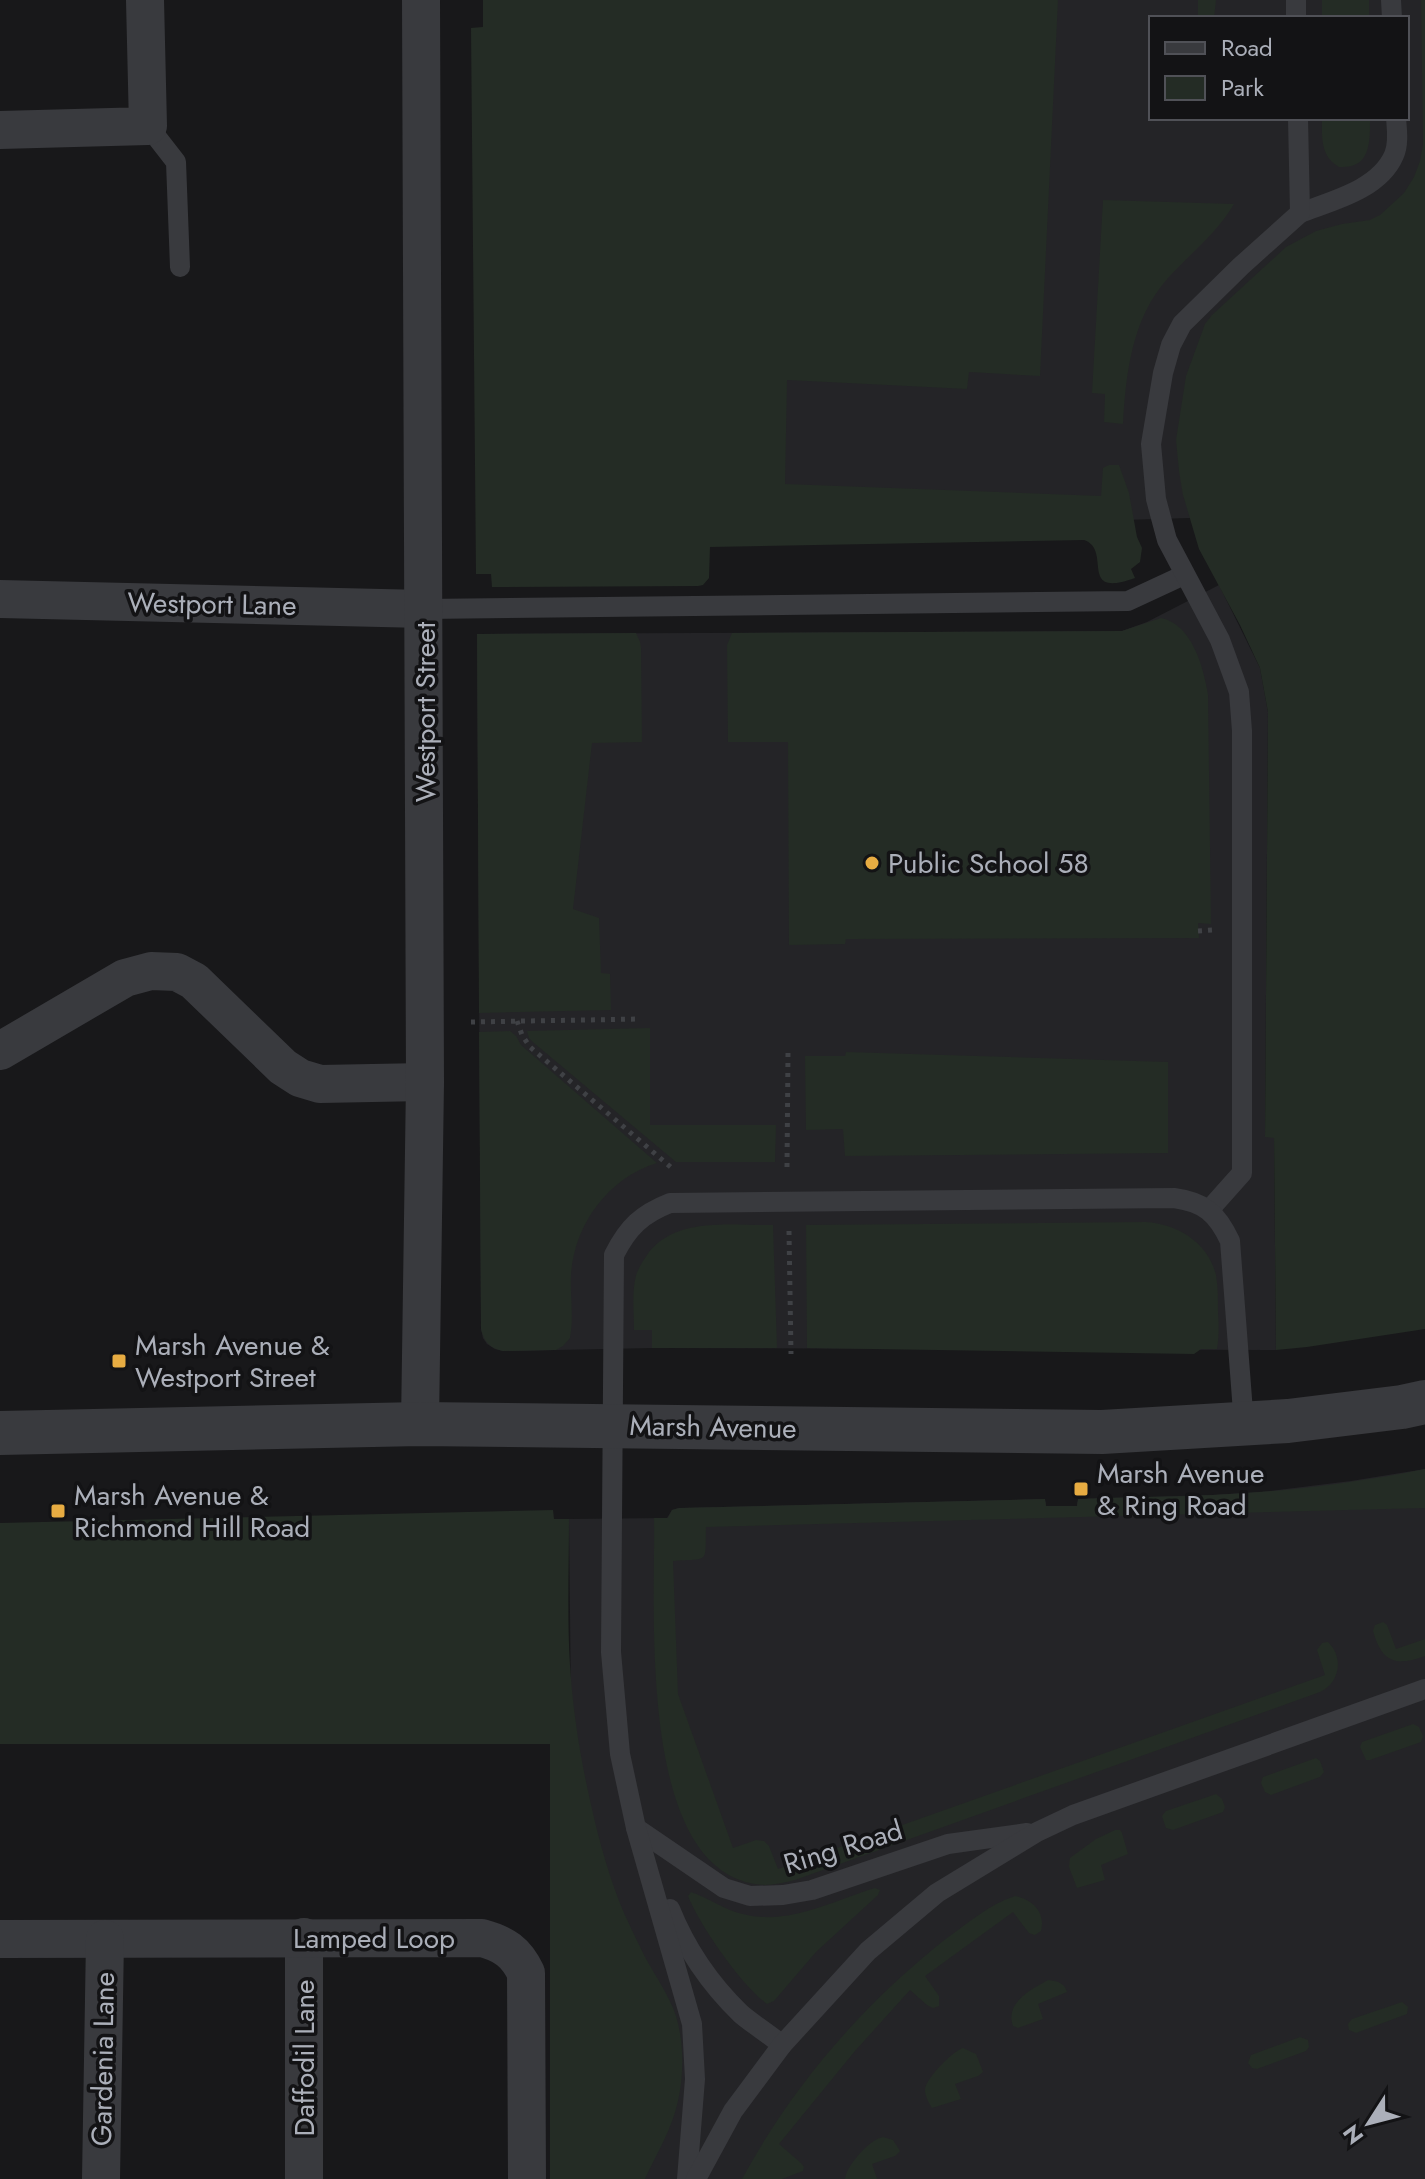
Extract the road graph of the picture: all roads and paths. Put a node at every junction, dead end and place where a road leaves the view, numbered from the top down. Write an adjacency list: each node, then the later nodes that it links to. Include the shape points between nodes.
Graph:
1 (145, 0): 5 (street)
2 (421, 0): 11 (street, Westport Street)
3 (1298, 120): 7 (lane)
4 (1396, 120): 7 (lane, via 1394,156 1379,175 1359,190)
5 (148, 126): 6 (street); 8 (lane, via 176,162)
6 (0, 130)
7 (1300, 213): 9 (lane, via 1182,324 1171,345 1150,449 1159,513)
8 (180, 267)
9 (1184, 575): 11 (lane, via 1128,601); 22 (lane, via 1220,640 1239,692 1242,731 1242,1173)
10 (0, 599): 11 (street, Westport Lane)
11 (424, 609): 19 (street, Westport Street)
12 (1214, 930): 13 (path)
13 (1198, 931)
14 (641, 1019): 15 (path)
15 (517, 1021): 16 (path); 21 (path, via 530,1047)
16 (471, 1022)
17 (0, 1051): 19 (street, via 125,978 177,972 194,981 300,1078 320,1084)
18 (788, 1053): 20 (path)
19 (425, 1082): 26 (street, Westport Street)
20 (787, 1167)
21 (673, 1169)
22 (1209, 1210): 27 (lane, via 1174,1198 670,1203 636,1222 614,1255); 28 (lane, via 1230,1241)
23 (789, 1226): 24 (path)
24 (791, 1354)
25 (1425, 1402): 28 (street, Marsh Avenue)
26 (420, 1424): 27 (street, Marsh Avenue); 29 (street, Marsh Avenue)
27 (613, 1425): 28 (street, Marsh Avenue, via 1102,1432); 31 (lane, via 611,1652 620,1754)
28 (1244, 1425)
29 (0, 1433)
30 (1425, 1689): 32 (lane, Ring Road, via 1130,1793)
31 (636, 1828): 32 (lane, Ring Road, via 724,1888 750,1896 812,1890 948,1844); 36 (lane, via 678,1930 704,1973 742,2014); 40 (lane, via 692,2024 695,2079)
32 (1037, 1832): 36 (lane, Ring Road, via 937,1893 868,1951)
33 (304, 1937): 35 (street, Lamped Loop); 38 (street, Daffodil Lane); 39 (street, Lamped Loop, via 482,1938 513,1952 526,1973)
34 (0, 1939): 35 (street, Lamped Loop)
35 (105, 1939): 37 (street, Gardenia Lane)
36 (782, 2045): 41 (lane, Ring Road, via 733,2111)
37 (101, 2179)
38 (304, 2179)
39 (527, 2179)
40 (687, 2179)
41 (696, 2179)

